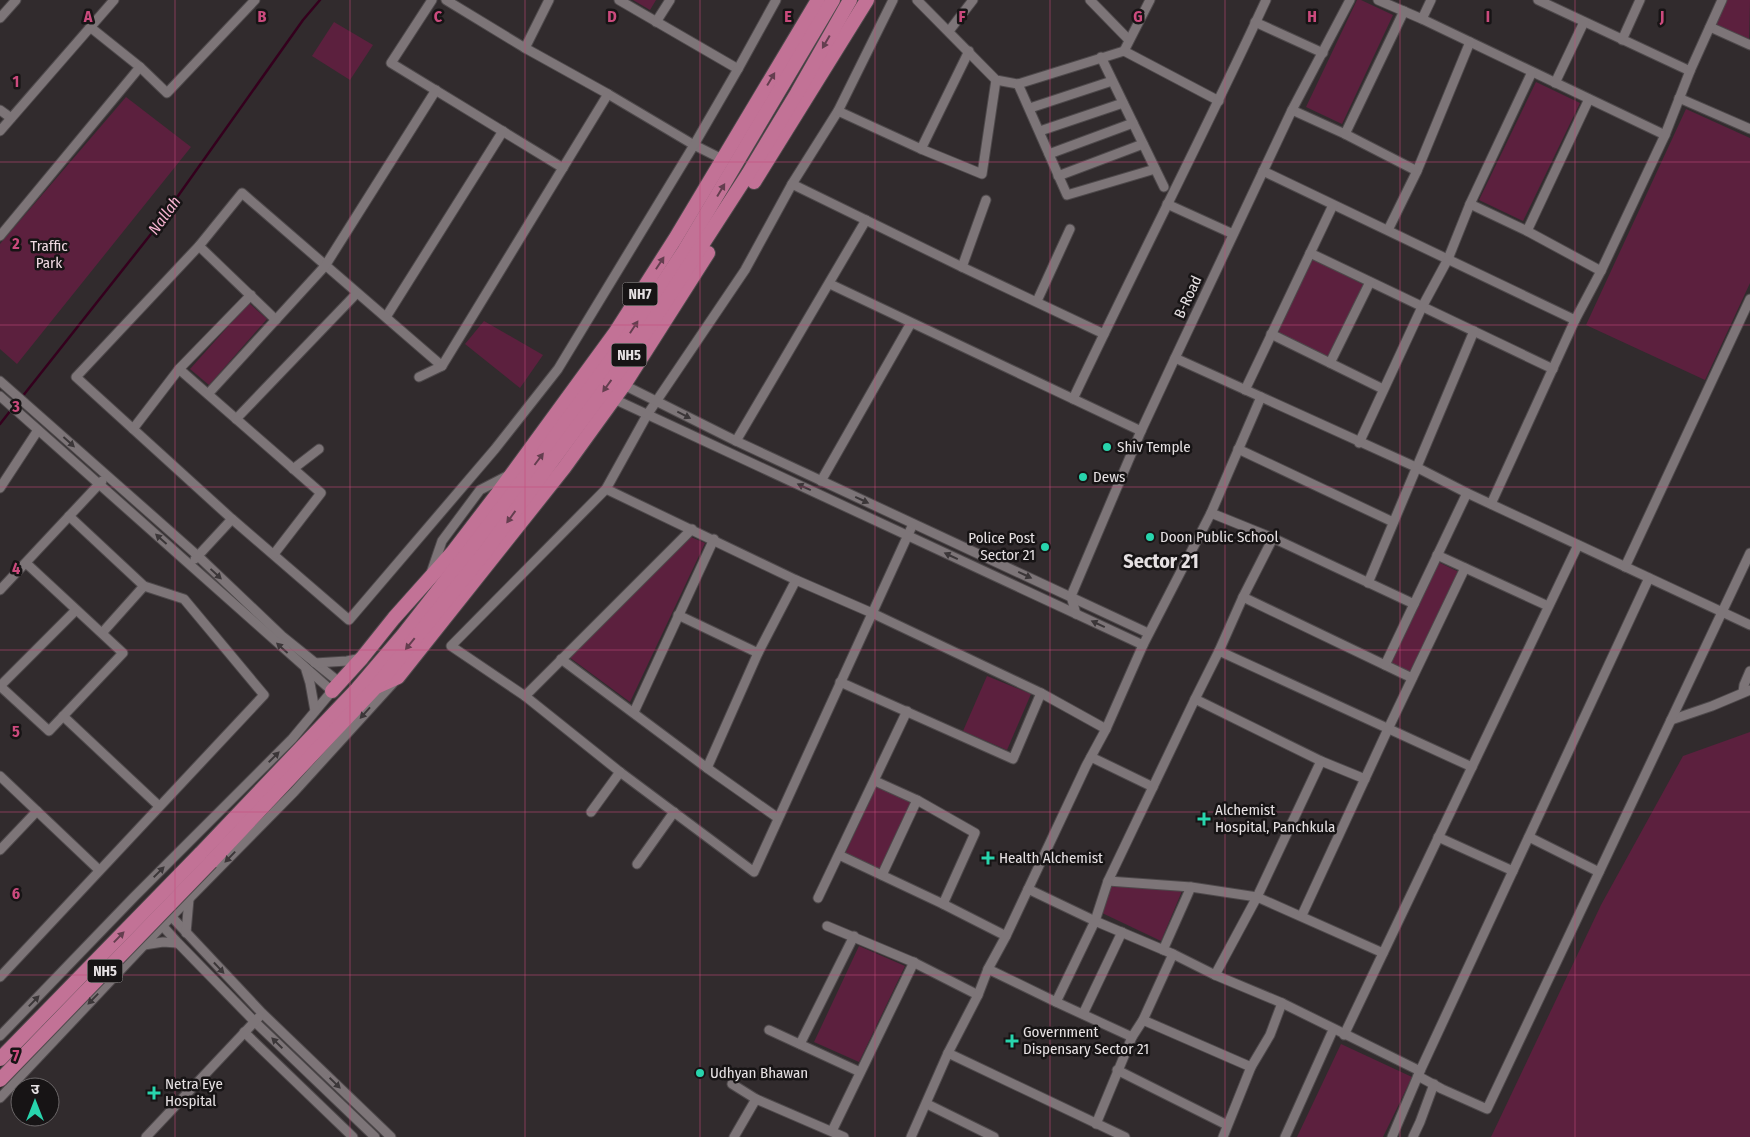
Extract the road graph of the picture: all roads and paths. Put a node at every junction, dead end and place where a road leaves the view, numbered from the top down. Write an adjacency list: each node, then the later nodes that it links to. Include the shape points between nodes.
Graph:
1 (16, 0): 28 (street)
2 (114, 0): 33 (street)
3 (255, 0): 45 (street, via 167,93)
4 (432, 0): 53 (street, via 391,63)
5 (446, 0): 40 (street)
6 (549, 0): 40 (street)
7 (619, 0): 30 (street)
8 (670, 0): 30 (street)
9 (776, 0): 46 (street)
10 (818, 0): 62 (highway, NH7, one-way to 10)
11 (833, 0): 62 (highway, NH5)
12 (850, 0): 66 (highway, NH5, one-way to 66)
13 (867, 0): 66 (highway, NH7)
14 (893, 0): 63 (street)
15 (917, 0): 35 (street)
16 (973, 0): 35 (street)
17 (1090, 0): 36 (street)
18 (1150, 0): 36 (street)
19 (1266, 0): 31 (street)
20 (1350, 0): 43 (street, B-Road)
21 (1378, 0): 27 (street)
22 (1431, 0): 29 (street)
23 (1538, 0): 26 (street)
24 (1640, 0): 37 (street)
25 (1722, 0): 34 (street)
26 (1555, 4): 32 (street)
27 (1404, 11): 29 (street); 71 (street)
28 (0, 18)
29 (1422, 19): 38 (street)
30 (656, 22): 46 (street)
31 (1256, 22): 43 (street); 57 (street)
32 (1584, 22): 37 (street); 51 (street)
33 (90, 27): 45 (street); 64 (street)
34 (1710, 27): 39 (street); 47 (street)
35 (949, 31): 41 (street)
36 (1129, 40): 42 (street)
37 (1622, 40): 47 (street)
38 (1470, 42): 48 (street); 81 (street)
39 (1750, 45)
40 (525, 48): 54 (street)
41 (969, 51): 49 (street); 75 (street)
42 (1124, 51): 44 (street); 57 (street)
43 (1323, 53): 61 (street, B-Road)
44 (1101, 58): 50 (street); 52 (street)
45 (140, 67): 94 (street)
46 (738, 69): 74 (street)
47 (1690, 70): 55 (street)
48 (1532, 72): 51 (street); 87 (street)
49 (996, 80): 52 (street); 75 (street, via 982,174)
50 (1112, 81): 58 (street); 59 (street)
51 (1555, 83): 56 (street)
52 (1018, 84): 59 (street)
53 (436, 90): 70 (street); 98 (street)
54 (608, 94): 74 (street); 78 (street)
55 (1679, 98): 67 (street); 72 (street)
56 (1589, 99): 72 (street); 92 (street)
57 (1219, 101): 86 (street)
58 (1123, 103): 65 (street); 68 (street)
59 (1030, 108): 68 (street)
60 (0, 110): 64 (street)
61 (1292, 110): 71 (street); 80 (street, B-Road)
62 (759, 111): 77 (highway, NH7); 144 (highway, NH5, one-way to 62, via 622,345 684,251)
63 (838, 111): 75 (street); 83 (street)
64 (11, 118): 69 (street)
65 (1133, 123): 73 (street); 76 (street)
66 (784, 124): 122 (highway, NH7); 201 (highway, NH5, one-way to 201, via 636,347 486,552)
67 (1750, 129)
68 (1040, 130): 76 (street)
69 (0, 131)
70 (503, 131): 78 (street); 108 (street)
71 (1345, 134): 81 (street)
72 (1665, 136): 100 (street)
73 (1143, 144): 79 (street); 82 (street)
74 (694, 145): 77 (street); 162 (street, via 558,369 495,449 349,620)
75 (921, 149)
76 (1049, 154): 82 (street)
77 (722, 159): 144 (highway, NH7, one-way to 77, via 615,333)
78 (563, 168): 117 (street)
79 (1155, 169): 82 (street, via 1067,195); 84 (street)
80 (1263, 171): 88 (street); 93 (street, B-Road)
81 (1417, 171): 91 (street)
82 (1058, 176)
83 (792, 184): 89 (street); 130 (street, via 745,270)
84 (1164, 187)
85 (986, 200): 99 (street)
86 (1167, 204): 93 (street); 113 (street)
87 (1470, 204): 92 (street); 97 (street)
88 (1333, 205): 91 (street); 96 (street)
89 (866, 220): 99 (street); 102 (street)
90 (1070, 229): 106 (street)
91 (1388, 230): 97 (street)
92 (1526, 231): 100 (street)
93 (1233, 234): 115 (street, B-Road)
94 (0, 236)
95 (199, 246): 98 (street, via 242,193); 104 (street); 133 (street, via 76,377)
96 (1310, 253): 101 (street); 114 (street)
97 (1448, 259): 107 (street); 110 (street)
98 (325, 266): 103 (street); 109 (street)
99 (962, 267): 106 (street)
100 (1601, 271): 110 (street)
101 (1370, 282): 107 (street); 116 (street)
102 (830, 284): 111 (street); 136 (street)
103 (357, 293): 108 (street); 132 (street)
104 (251, 295): 109 (street); 118 (street)
105 (1750, 299): 167 (street)
106 (1037, 302): 113 (street)
107 (1422, 306): 112 (street); 123 (street)
108 (386, 317): 117 (street)
109 (276, 320): 125 (street)
110 (1575, 320): 119 (street)
111 (911, 323): 129 (street); 145 (street)
112 (1474, 331): 119 (street); 141 (street)
113 (1104, 334): 129 (street)
114 (1271, 334): 116 (street); 124 (street)
115 (1175, 358): 124 (street); 135 (street, B-Road)
116 (1330, 363): 123 (street)
117 (442, 366): 120 (street)
118 (179, 369): 125 (street); 133 (street)
119 (1553, 369): 150 (street)
120 (419, 378)
121 (0, 381): 143 (street, one-way to 143)
122 (624, 385): 128 (highway, NH7); 130 (street)
123 (1383, 389): 137 (street)
124 (1245, 390): 127 (street)
125 (208, 394): 132 (street)
126 (0, 396): 134 (street)
127 (1261, 397): 137 (street); 139 (street)
128 (614, 399): 131 (street); 196 (highway, NH7, via 564,468)
129 (1073, 399): 135 (street)
130 (656, 401): 131 (street); 136 (street, one-way to 136)
131 (648, 415): 140 (street); 148 (street)
132 (236, 419): 142 (street)
133 (133, 429): 153 (street)
134 (38, 430): 146 (street); 147 (street)
135 (1141, 431): 175 (street, B-Road)
136 (734, 440): 140 (street); 145 (street)
137 (1358, 442): 141 (street)
138 (319, 448): 142 (street)
139 (1238, 449): 151 (street); 154 (street)
140 (726, 451): 157 (street, one-way to 140)
141 (1418, 468): 149 (street); 154 (street)
142 (293, 469): 162 (street, via 320,493)
143 (107, 476): 146 (street); 164 (street)
144 (513, 480): 169 (highway, NH5); 169 (street, via 480,490 442,541)
145 (821, 481): 155 (street, one-way to 155)
146 (99, 484): 152 (street); 166 (street, one-way to 146)
147 (0, 488)
148 (606, 489): 156 (street); 204 (street, via 451,646)
149 (1467, 493): 150 (street); 163 (street)
150 (1491, 504): 160 (street)
151 (1211, 513): 158 (street); 186 (street)
152 (69, 516): 165 (street); 173 (street)
153 (232, 519): 162 (street); 164 (street)
154 (1393, 522): 172 (street)
155 (913, 524): 157 (street); 175 (street, one-way to 175)
156 (692, 529): 159 (street); 191 (street)
157 (908, 535): 181 (street); 182 (street, one-way to 157)
158 (1273, 538): 172 (street); 176 (street)
159 (714, 539): 171 (street); 183 (street)
160 (1578, 545): 167 (street); 178 (street)
161 (1750, 553): 180 (street)
162 (274, 554)
163 (1436, 555): 168 (street); 177 (street)
164 (198, 556): 166 (street); 192 (street, one-way to 192, via 282,636)
165 (26, 563): 174 (street); 179 (street)
166 (190, 565): 194 (street, one-way to 166)
167 (1625, 567): 170 (street)
168 (1465, 568): 178 (street); 197 (street)
169 (437, 576): 190 (highway, via 394,618); 233 (highway, NH5, via 403,635)
170 (1649, 578): 180 (street); 230 (street)
171 (796, 580): 181 (street); 189 (street)
172 (1368, 583): 177 (street)
173 (144, 586): 185 (street); 223 (street, via 184,599 264,695)
174 (0, 590)
175 (1071, 596): 182 (street); 186 (street)
176 (1243, 598): 188 (street); 193 (street)
177 (1414, 604): 193 (street)
178 (1548, 606): 215 (street)
179 (76, 610): 185 (street); 199 (street)
180 (1722, 612): 184 (street); 210 (street)
181 (872, 613): 198 (street); 203 (street)
182 (1076, 614): 187 (street, one-way to 182)
183 (678, 615): 189 (street); 208 (street)
184 (1750, 625)
185 (102, 633): 209 (street, via 123,653)
186 (1148, 633): 187 (street)
187 (1143, 645): 211 (street)
188 (1219, 651): 205 (street); 212 (street)
189 (758, 653): 216 (street)
190 (362, 658): 192 (street); 200 (highway)
191 (561, 659): 204 (street); 208 (street)
192 (315, 662): 200 (street)
193 (1385, 665): 197 (street)
194 (306, 669): 200 (street); 206 (street)
195 (1750, 671): 202 (street, via 1744,685)
196 (398, 677): 201 (highway, NH7); 228 (street, one-way to 228, via 294,792)
197 (1412, 678): 212 (street)
198 (840, 682): 207 (street); 227 (street)
199 (0, 686): 209 (street, via 49,731)
200 (335, 686): 206 (street)
201 (375, 688): 228 (highway, NH5)
202 (1747, 691): 210 (street)
203 (1042, 693): 207 (street, via 1013,758); 211 (street)
204 (525, 696): 217 (street)
205 (1195, 699): 214 (street); 221 (street)
206 (315, 711): 241 (street, one-way to 206, via 292,739)
207 (907, 711): 220 (street)
208 (634, 712): 216 (street)
209 (63, 716): 223 (street)
210 (1671, 720): 237 (street)
211 (1106, 728): 213 (street)
212 (1388, 729): 215 (street); 219 (street)
213 (1091, 757): 221 (street); 242 (street)
214 (1321, 761): 219 (street); 244 (street)
215 (1472, 767): 229 (street)
216 (707, 768): 227 (street)
217 (620, 772): 225 (street); 226 (street)
218 (0, 776): 224 (street)
219 (1365, 779): 248 (street)
220 (875, 781): 222 (street); 232 (street)
221 (1152, 787): 239 (street)
222 (917, 800): 238 (street); 247 (street, via 975,833)
223 (159, 806): 235 (street)
224 (37, 811): 231 (street); 235 (street)
225 (590, 812)
226 (674, 812): 227 (street, via 754,872); 234 (street)
227 (778, 818)
228 (248, 830): 233 (highway, NH5); 246 (street, one-way to 246)
229 (1438, 837): 236 (street); 260 (street)
230 (1529, 837): 236 (street); 237 (street)
231 (0, 850)
232 (839, 855): 238 (street); 245 (street)
233 (205, 858): 281 (highway, NH5, one-way to 233, bridge); 286 (highway, NH5, bridge)
234 (637, 864)
235 (99, 870): 265 (street)
236 (1513, 870): 285 (street)
237 (1599, 872): 288 (street, via 1487,1109)
238 (882, 875): 247 (street)
239 (1108, 880): 240 (street); 250 (street)
240 (1191, 887): 244 (street); 259 (street)
241 (144, 888): 243 (street); 249 (street)
242 (1028, 889): 250 (street); 256 (street)
243 (134, 897): 251 (street); 277 (street, one-way to 243)
244 (1257, 897): 248 (street); 264 (street)
245 (818, 898)
246 (189, 899): 249 (street); 254 (street)
247 (943, 904): 256 (street)
248 (1302, 915): 260 (street)
249 (172, 916): 251 (street); 254 (street)
250 (1096, 921): 253 (street); 267 (street)
251 (162, 926): 257 (street); 258 (street)
252 (827, 926): 255 (street)
253 (1122, 932): 259 (street); 270 (street)
254 (186, 933): 269 (street, one-way to 269)
255 (854, 936): 262 (street); 279 (street)
256 (1006, 936): 263 (street)
257 (177, 943): 258 (street); 272 (street)
258 (144, 945): 289 (street, one-way to 289)
259 (1163, 950): 261 (street)
260 (1383, 953): 276 (street)
261 (1173, 954): 264 (street); 271 (street)
262 (914, 962): 266 (street); 284 (street)
263 (988, 969): 266 (street); 267 (street)
264 (1214, 975): 268 (street)
265 (0, 977)
266 (978, 995): 280 (street)
267 (1056, 1002): 270 (street)
268 (1282, 1003): 274 (street); 282 (street, via 1270,1036)
269 (262, 1013): 272 (street); 299 (street, one-way to 299)
270 (1083, 1014): 278 (street)
271 (1143, 1020): 278 (street); 282 (street)
272 (254, 1021): 275 (street); 298 (street, one-way to 272)
273 (769, 1030): 279 (street)
274 (1333, 1030): 276 (street); 305 (street)
275 (244, 1032): 296 (street); 297 (street)
276 (1344, 1035): 285 (street)
277 (0, 1036)
278 (1132, 1037): 283 (street)
279 (800, 1044): 284 (street)
280 (948, 1053): 291 (street); 292 (street)
281 (0, 1059)
282 (1252, 1066): 293 (street)
283 (1117, 1070): 292 (street); 293 (street)
284 (860, 1072): 294 (street)
285 (1419, 1073): 288 (street); 306 (street)
286 (0, 1080)
287 (732, 1084): 290 (street)
288 (1434, 1084): 307 (street)
289 (0, 1098)
290 (756, 1099): 294 (street); 300 (street)
291 (927, 1104): 295 (street); 302 (street)
292 (1096, 1124): 303 (street)
293 (1227, 1125): 304 (street)
294 (832, 1131): 301 (street)
295 (991, 1136)
296 (146, 1137)
297 (353, 1137)
298 (375, 1137)
299 (391, 1137)
300 (734, 1137)
301 (844, 1137)
302 (911, 1137)
303 (1125, 1137)
304 (1223, 1137)
305 (1285, 1137)
306 (1392, 1137)
307 (1412, 1137)

